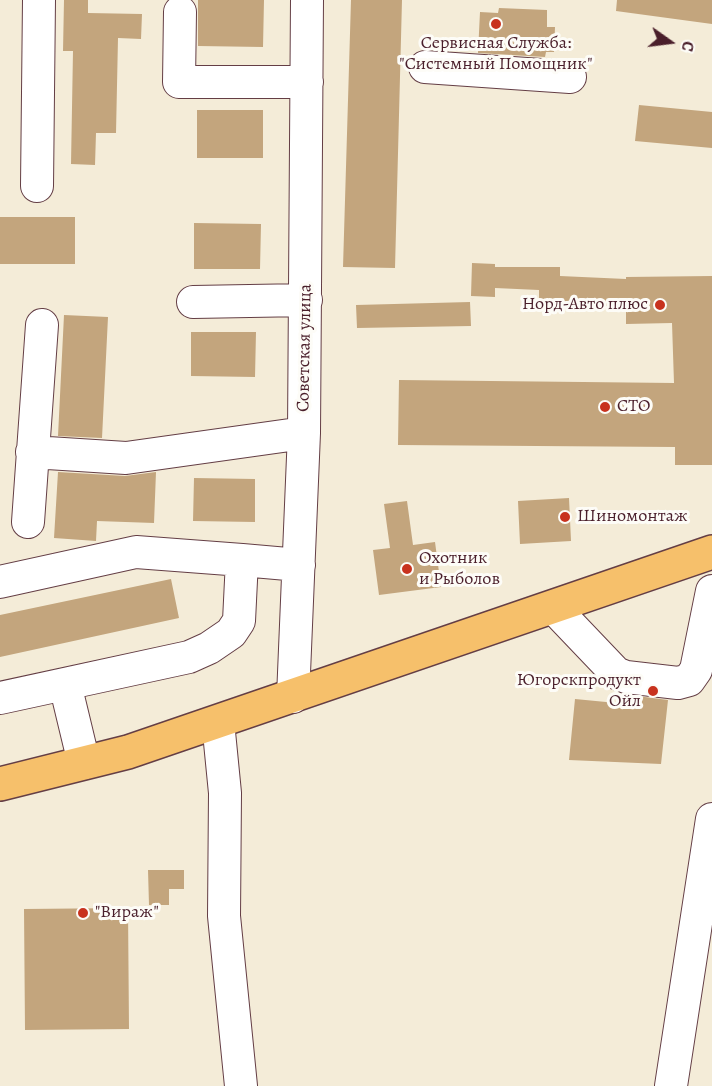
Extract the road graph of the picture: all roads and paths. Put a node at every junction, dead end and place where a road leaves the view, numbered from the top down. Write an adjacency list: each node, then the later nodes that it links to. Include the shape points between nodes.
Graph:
1 (39, 0): 7 (street)
2 (308, 0): 6 (street, Советская улица)
3 (180, 12): 6 (street, via 179,82)
4 (425, 67): 5 (street)
5 (570, 76)
6 (307, 82): 8 (street, Советская улица)
7 (37, 186)
8 (306, 300): 9 (street); 11 (street, Советская улица)
9 (193, 302)
10 (42, 325): 12 (street)
11 (304, 433): 12 (street, via 126,458); 16 (street, Советская улица)
12 (32, 452): 13 (street)
13 (28, 522)
14 (712, 552): 19 (main road)
15 (242, 560): 16 (street); 17 (street, via 136,552); 20 (street, via 239,621 231,633 189,657)
16 (299, 565): 21 (street, Советская улица)
17 (0, 582)
18 (712, 591): 19 (street, via 696,670 688,680 678,683 616,673)
19 (554, 608): 21 (main road)
20 (65, 684): 22 (street); 24 (street)
21 (293, 697): 23 (main road)
22 (0, 698)
23 (218, 722): 24 (main road); 29 (street, via 225,793 224,916)
24 (84, 763): 25 (main road)
25 (0, 784)
26 (712, 819): 27 (street)
27 (704, 938): 28 (street)
28 (672, 1081)
29 (241, 1086)

